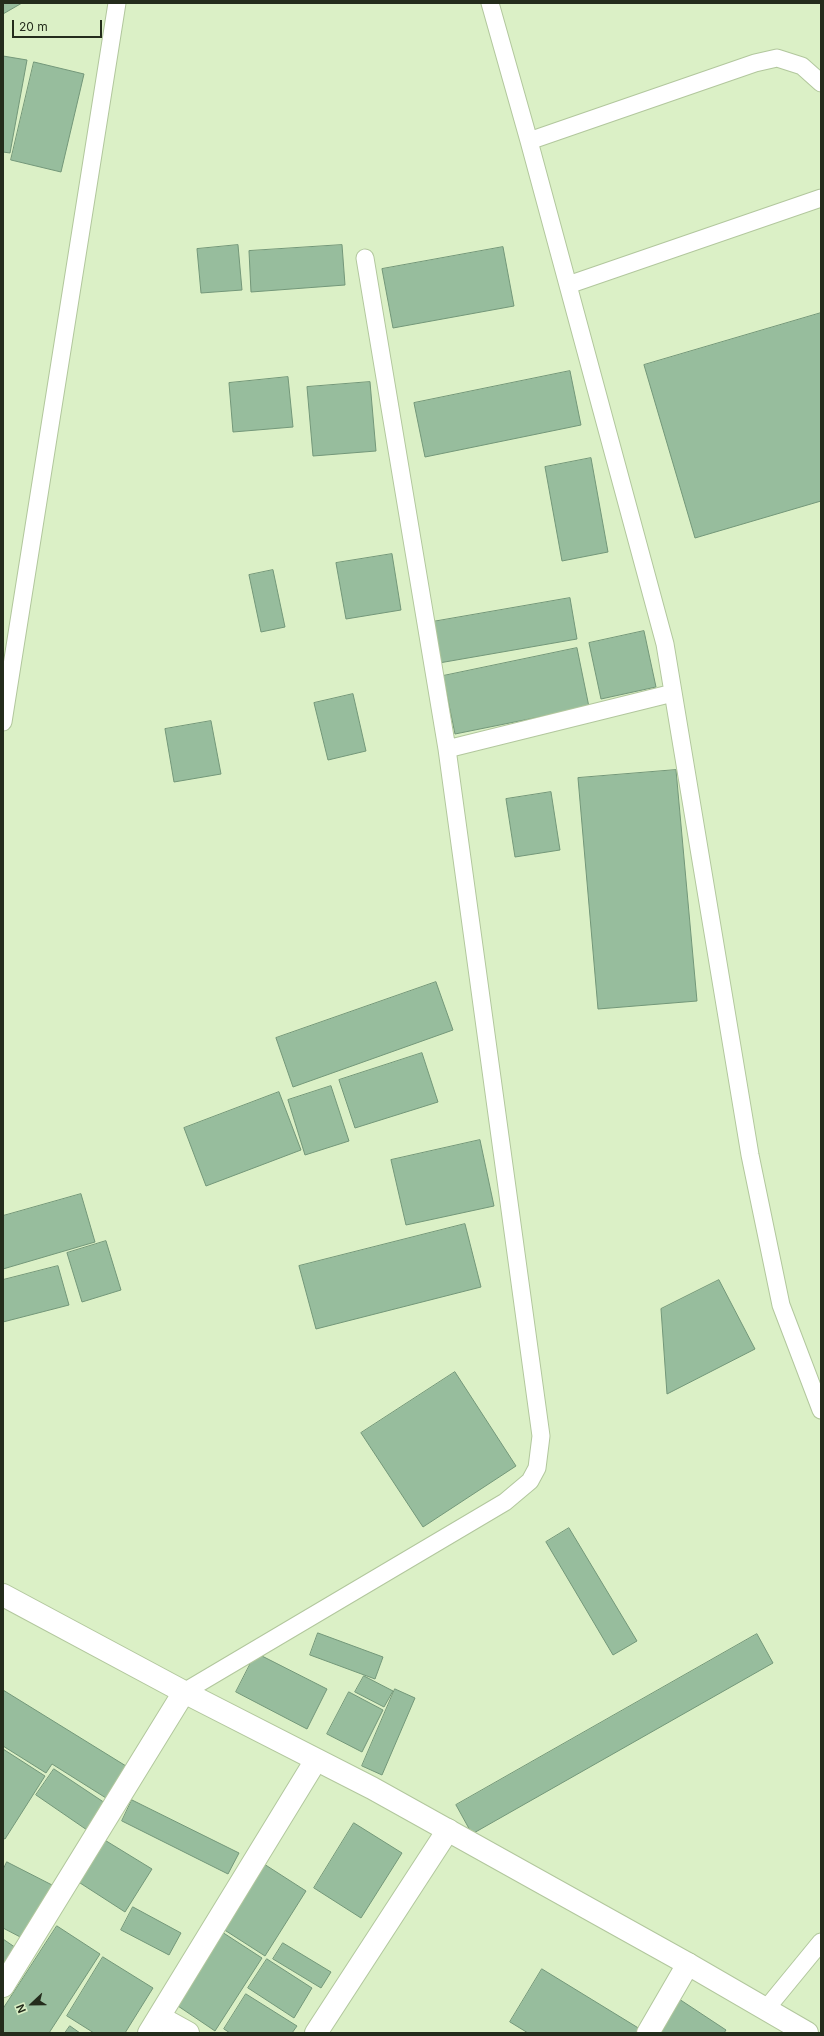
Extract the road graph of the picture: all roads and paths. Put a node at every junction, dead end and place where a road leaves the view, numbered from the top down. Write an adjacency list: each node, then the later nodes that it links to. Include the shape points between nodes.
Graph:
1 (118, 3): 9 (lane)
2 (490, 3): 4 (lane)
3 (821, 84): 4 (lane, via 802,66 777,58 755,63)
4 (529, 141): 7 (lane)
5 (821, 198): 7 (lane)
6 (365, 258): 10 (lane)
7 (568, 285): 8 (lane, via 664,644)
8 (673, 693): 10 (lane); 11 (lane, via 750,1155 781,1305)
9 (3, 722)
10 (447, 749): 13 (lane, via 541,1436 537,1468 530,1481 506,1502)
11 (821, 1410)
12 (3, 1595): 13 (street)
13 (184, 1692): 14 (street); 18 (street)
14 (316, 1760): 15 (street); 20 (street)
15 (448, 1830): 17 (street); 22 (street)
16 (821, 1942): 19 (lane)
17 (688, 1964): 19 (street); 23 (street)
18 (3, 1986)
19 (766, 2009): 24 (street)
20 (154, 2025): 21 (street)
21 (188, 2033)
22 (316, 2033)
23 (648, 2033)
24 (807, 2033)

